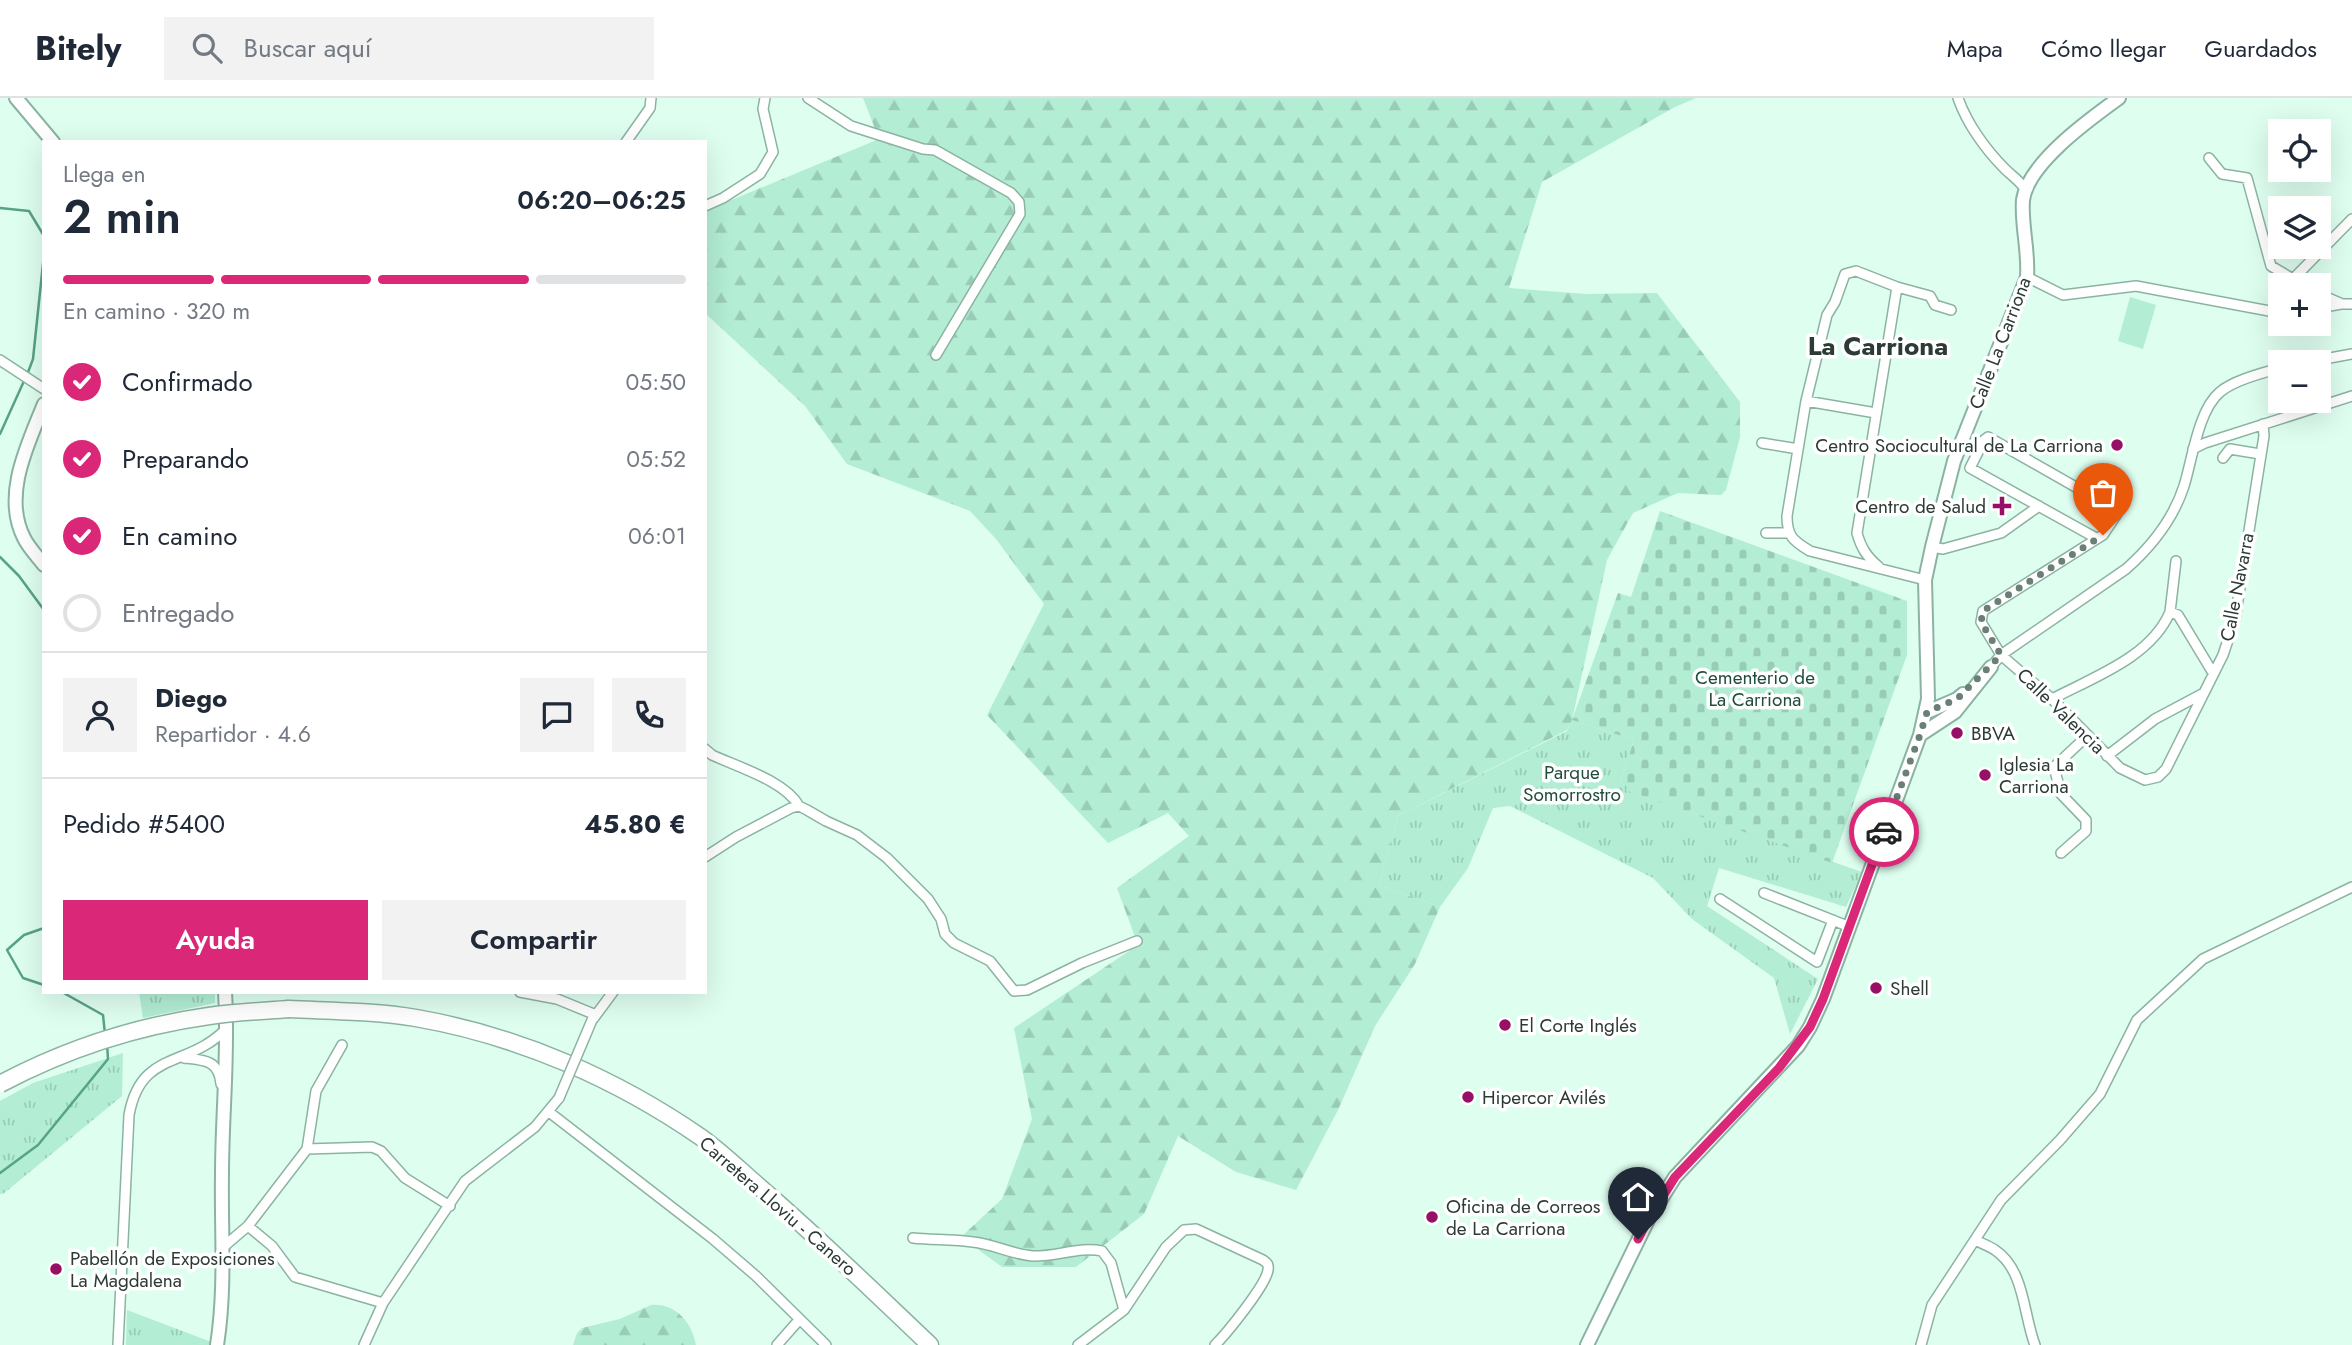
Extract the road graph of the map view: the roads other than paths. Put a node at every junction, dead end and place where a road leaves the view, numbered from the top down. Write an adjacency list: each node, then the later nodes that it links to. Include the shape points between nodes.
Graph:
1 (16, 98): 7 (main road)
2 (651, 98): 8 (street)
3 (765, 98): 11 (street, via 773,152 760,174)
4 (808, 98): 20 (street, via 851,126 935,150 1019,202 1020,214)
5 (1958, 98): 10 (street, via 1983,142)
6 (2119, 98): 10 (main road, via 2040,165)
7 (50, 140)
8 (626, 140)
9 (2209, 158): 13 (street, via 2222,174 2247,178 2272,266)
10 (2025, 189): 15 (main road, Calle La Carriona)
11 (707, 205)
12 (2352, 219): 14 (street)
13 (2283, 273)
14 (2299, 273)
15 (2027, 276): 18 (street, via 2063,295 2136,286); 35 (main road, Calle La Carriona)
16 (1897, 287): 17 (street, via 1930,296 1935,305); 26 (street, via 1856,271 1845,274 1827,315); 28 (street)
17 (1951, 310)
18 (2268, 311)
19 (2352, 354): 21 (street)
20 (936, 355)
21 (2331, 358)
22 (0, 360): 24 (street)
23 (2268, 372): 32 (street, via 2220,392)
24 (42, 388)
25 (2352, 396): 29 (street)
26 (1806, 401): 28 (street); 31 (street)
27 (42, 409): 43 (main road, via 21,465 16,499 23,537)
28 (1876, 414): 44 (street, via 1857,533 1861,546)
29 (2263, 424): 32 (street); 33 (street, Calle Navarra)
30 (1762, 443): 31 (street)
31 (1798, 449): 39 (street)
32 (2193, 449): 47 (street, via 2171,519 2143,554)
33 (2260, 454): 34 (street, via 2230,449); 49 (street, Calle Navarra, via 2235,619)
34 (2223, 458)
35 (1954, 461): 36 (street); 41 (main road, Calle La Carriona)
36 (1970, 468): 37 (street); 40 (street, Calle Valencia, via 1988,437 2112,506 2117,514)
37 (2039, 506): 40 (street); 41 (street, via 2001,533 1943,549)
38 (1766, 533): 39 (street)
39 (1787, 533): 44 (street, via 1810,551)
40 (2096, 538): 47 (street, Calle Valencia, via 1983,611 1981,622)
41 (1932, 547): 45 (main road, Calle La Carriona)
42 (2176, 561): 46 (street)
43 (42, 562)
44 (1880, 568): 45 (street)
45 (1925, 580): 52 (main road, Calle La Carriona)
46 (2170, 612): 49 (street, via 2178,615); 51 (street, via 2143,650)
47 (2001, 655): 48 (street); 51 (street, Calle Valencia)
48 (1991, 667): 52 (main road, via 1957,699); 53 (main road, via 1955,712)
49 (2213, 673): 50 (street, Calle Navarra)
50 (2203, 694): 56 (street, via 2155,719); 57 (street, Calle Navarra, via 2158,777 2145,780)
51 (2052, 699): 54 (street, Calle Valencia)
52 (1927, 712): 53 (main road, Calle La Carriona)
53 (1920, 735): 65 (main road, Calle La Carriona)
54 (2087, 736): 56 (street, Calle Valencia); 59 (street, via 2054,767 2061,794 2086,820 2086,831)
55 (707, 751): 58 (street, via 765,779 794,797)
56 (2107, 756): 57 (street, Calle Valencia)
57 (2120, 768)
58 (799, 806): 60 (street); 66 (street, via 857,835 887,858 928,899 954,943 990,961 1014,990 1027,990)
59 (2061, 853)
60 (707, 856)
61 (2352, 887): 81 (street, via 2203,959 2182,977 2137,1020 2099,1094 2001,1200)
62 (1764, 893): 64 (street)
63 (1720, 899): 64 (street, via 1817,962)
64 (1833, 920): 65 (street)
65 (1850, 927): 94 (main road, Calle La Carriona, via 1810,1027 1779,1068 1675,1177 1649,1218)
66 (1137, 941)
67 (226, 994): 71 (main road)
68 (531, 994): 70 (street, via 557,999)
69 (612, 994): 70 (street)
70 (594, 1018): 75 (street, bridge)
71 (228, 1027): 73 (street); 76 (main road)
72 (342, 1045): 77 (street, via 316,1091)
73 (183, 1058): 76 (street, via 207,1060 217,1069); 87 (street, via 155,1068 139,1085 129,1115)
74 (0, 1084): 92 (highway, Carretera Lloviu - Canero, bridge, via 71,1052 161,1024 210,1015 289,1009 414,1017 480,1032 554,1056 642,1101 703,1139 803,1224)
75 (550, 1112): 78 (street, via 466,1181); 85 (street, via 713,1239)
76 (223, 1117): 82 (main road)
77 (307, 1149): 78 (street, via 381,1150 405,1178); 79 (street)
78 (450, 1206): 83 (street)
79 (248, 1226): 82 (street); 83 (street, via 272,1246 295,1277)
80 (912, 1238): 84 (street, via 975,1242 1028,1256 1051,1257 1091,1248 1102,1251 1111,1263)
81 (1975, 1240): 95 (street, via 1932,1305); 96 (street, via 1996,1250 2014,1270)
82 (222, 1248): 88 (main road)
83 (383, 1303): 89 (street)
84 (1124, 1310): 86 (street); 93 (street, via 1166,1247 1184,1230 1196,1229 1264,1260 1269,1270 1236,1322)
85 (799, 1320): 90 (street); 91 (street)
86 (1081, 1344)
87 (118, 1345)
88 (217, 1345)
89 (364, 1345)
90 (777, 1345)
91 (826, 1345)
92 (930, 1345)
93 (1215, 1345)
94 (1587, 1345)
95 (1921, 1345)
96 (2035, 1345)

